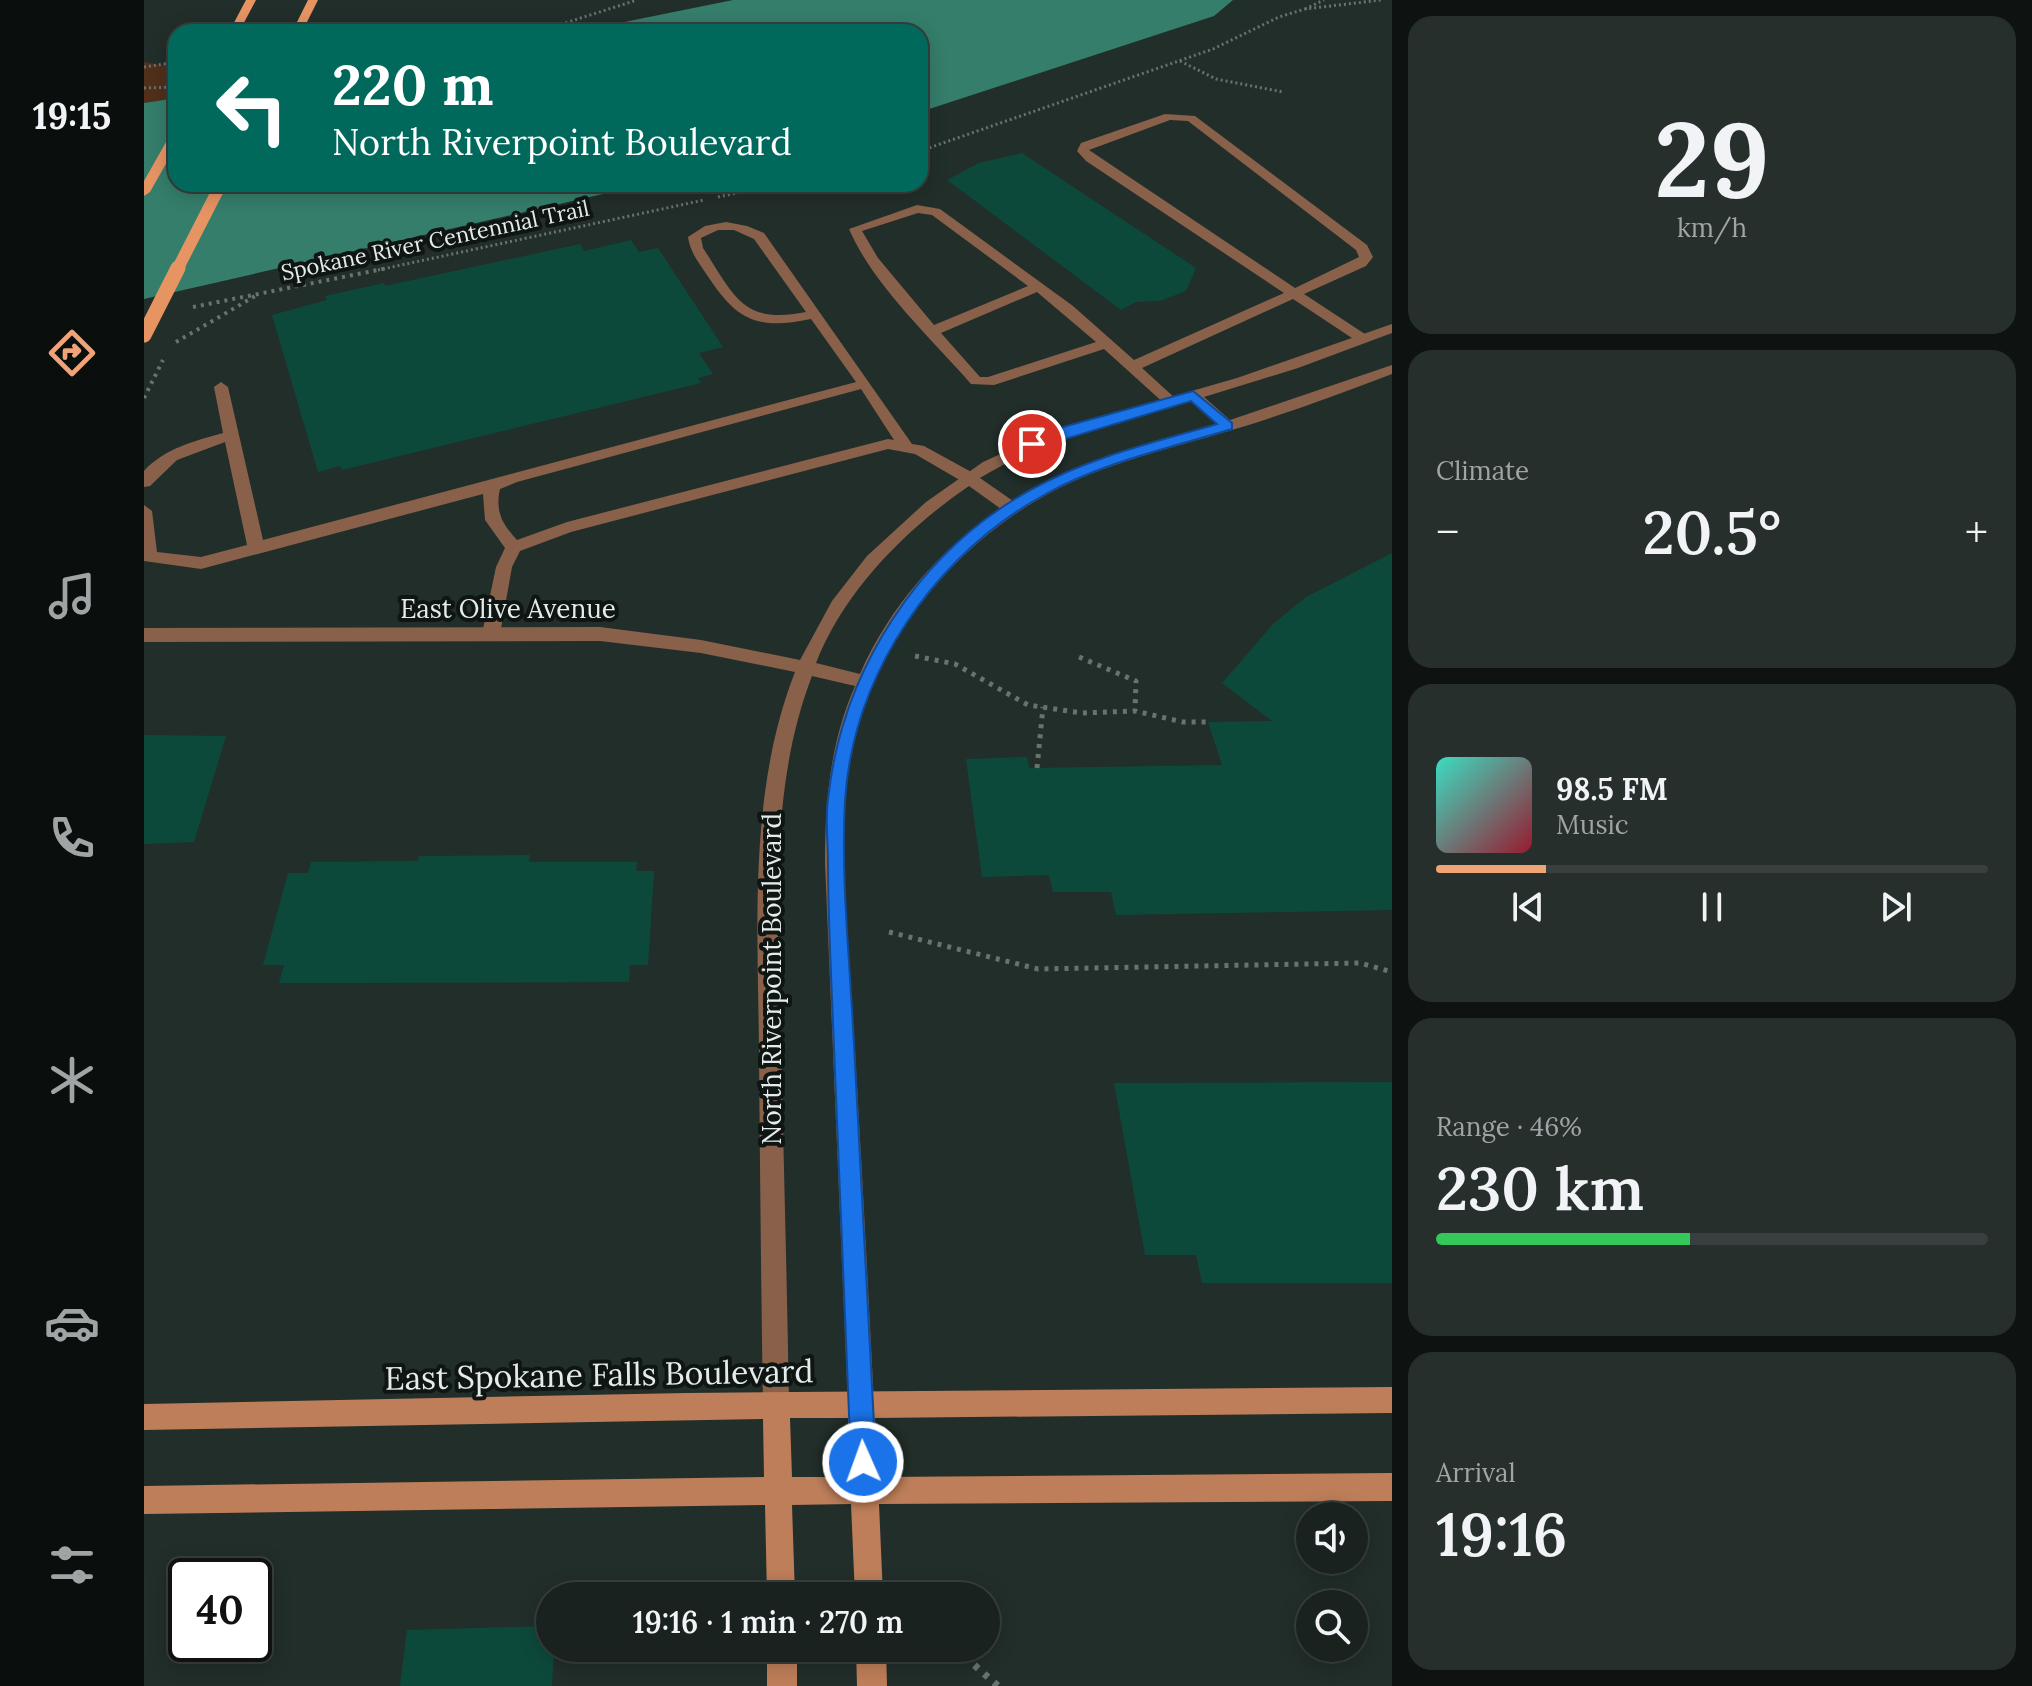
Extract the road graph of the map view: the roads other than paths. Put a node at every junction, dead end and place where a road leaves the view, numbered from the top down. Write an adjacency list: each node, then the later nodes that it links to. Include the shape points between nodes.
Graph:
1 (251, 0): 3 (main road)
2 (313, 0): 4 (main road)
3 (238, 24)
4 (301, 24)
5 (168, 149): 6 (main road)
6 (144, 192)
7 (217, 192): 13 (main road, bridge)
8 (1038, 287): 12 (street); 12 (street, via 936,212 917,209 855,229 880,269); 15 (street)
9 (1296, 295): 9 (street, via 1090,158 1085,146 1169,116 1191,118 1362,248 1366,257 1361,263); 14 (street); 16 (street)
10 (815, 314): 10 (street, via 759,236 725,225 694,237 696,248 742,314 785,322); 18 (street)
11 (1392, 328): 14 (street, North Riverpoint Boulevard)
12 (933, 331): 15 (street, via 976,381 989,382)
13 (144, 335)
14 (1363, 339): 20 (street, North Riverpoint Boulevard)
15 (1104, 344): 16 (street)
16 (1131, 367): 21 (street)
17 (1392, 369): 22 (street)
18 (865, 384): 24 (street); 27 (street)
19 (221, 387): 23 (street)
20 (1193, 396): 21 (street, North Riverpoint Boulevard); 22 (street)
21 (1171, 402): 25 (street, North Riverpoint Boulevard, via 1032,444)
22 (1227, 426): 28 (street, via 1111,460)
23 (232, 435): 26 (street, via 178,452 153,466); 31 (street)
24 (906, 446): 25 (street); 30 (street, via 888,444 567,528)
25 (969, 478): 28 (street); 34 (street, North Riverpoint Boulevard, via 901,532 865,569)
26 (144, 482)
27 (493, 486): 30 (street, via 488,502 493,525); 31 (street)
28 (1011, 508): 35 (street, via 923,586)
29 (144, 511): 31 (street, via 149,557 201,563)
30 (514, 547): 32 (street, via 504,567)
31 (256, 548)
32 (491, 634): 33 (street, East Olive Avenue); 34 (street, East Olive Avenue, via 644,636)
33 (144, 635)
34 (803, 667): 35 (street, East Olive Avenue); 38 (street, North Riverpoint Boulevard, via 774,783 769,850)
35 (866, 682): 37 (street, via 850,725 836,800)
36 (1392, 1400): 37 (main road, East Spokane Falls Boulevard)
37 (861, 1404): 38 (main road, East Spokane Falls Boulevard); 42 (main road)
38 (776, 1405): 39 (main road, East Spokane Falls Boulevard); 41 (main road)
39 (144, 1417)
40 (1392, 1487): 42 (main road)
41 (779, 1491): 42 (main road); 43 (main road); 44 (main road)
42 (864, 1491): 45 (main road)
43 (144, 1500)
44 (781, 1582)
45 (868, 1582)
46 (782, 1662): 48 (main road)
47 (871, 1662): 49 (main road)
48 (782, 1686)
49 (872, 1686)

